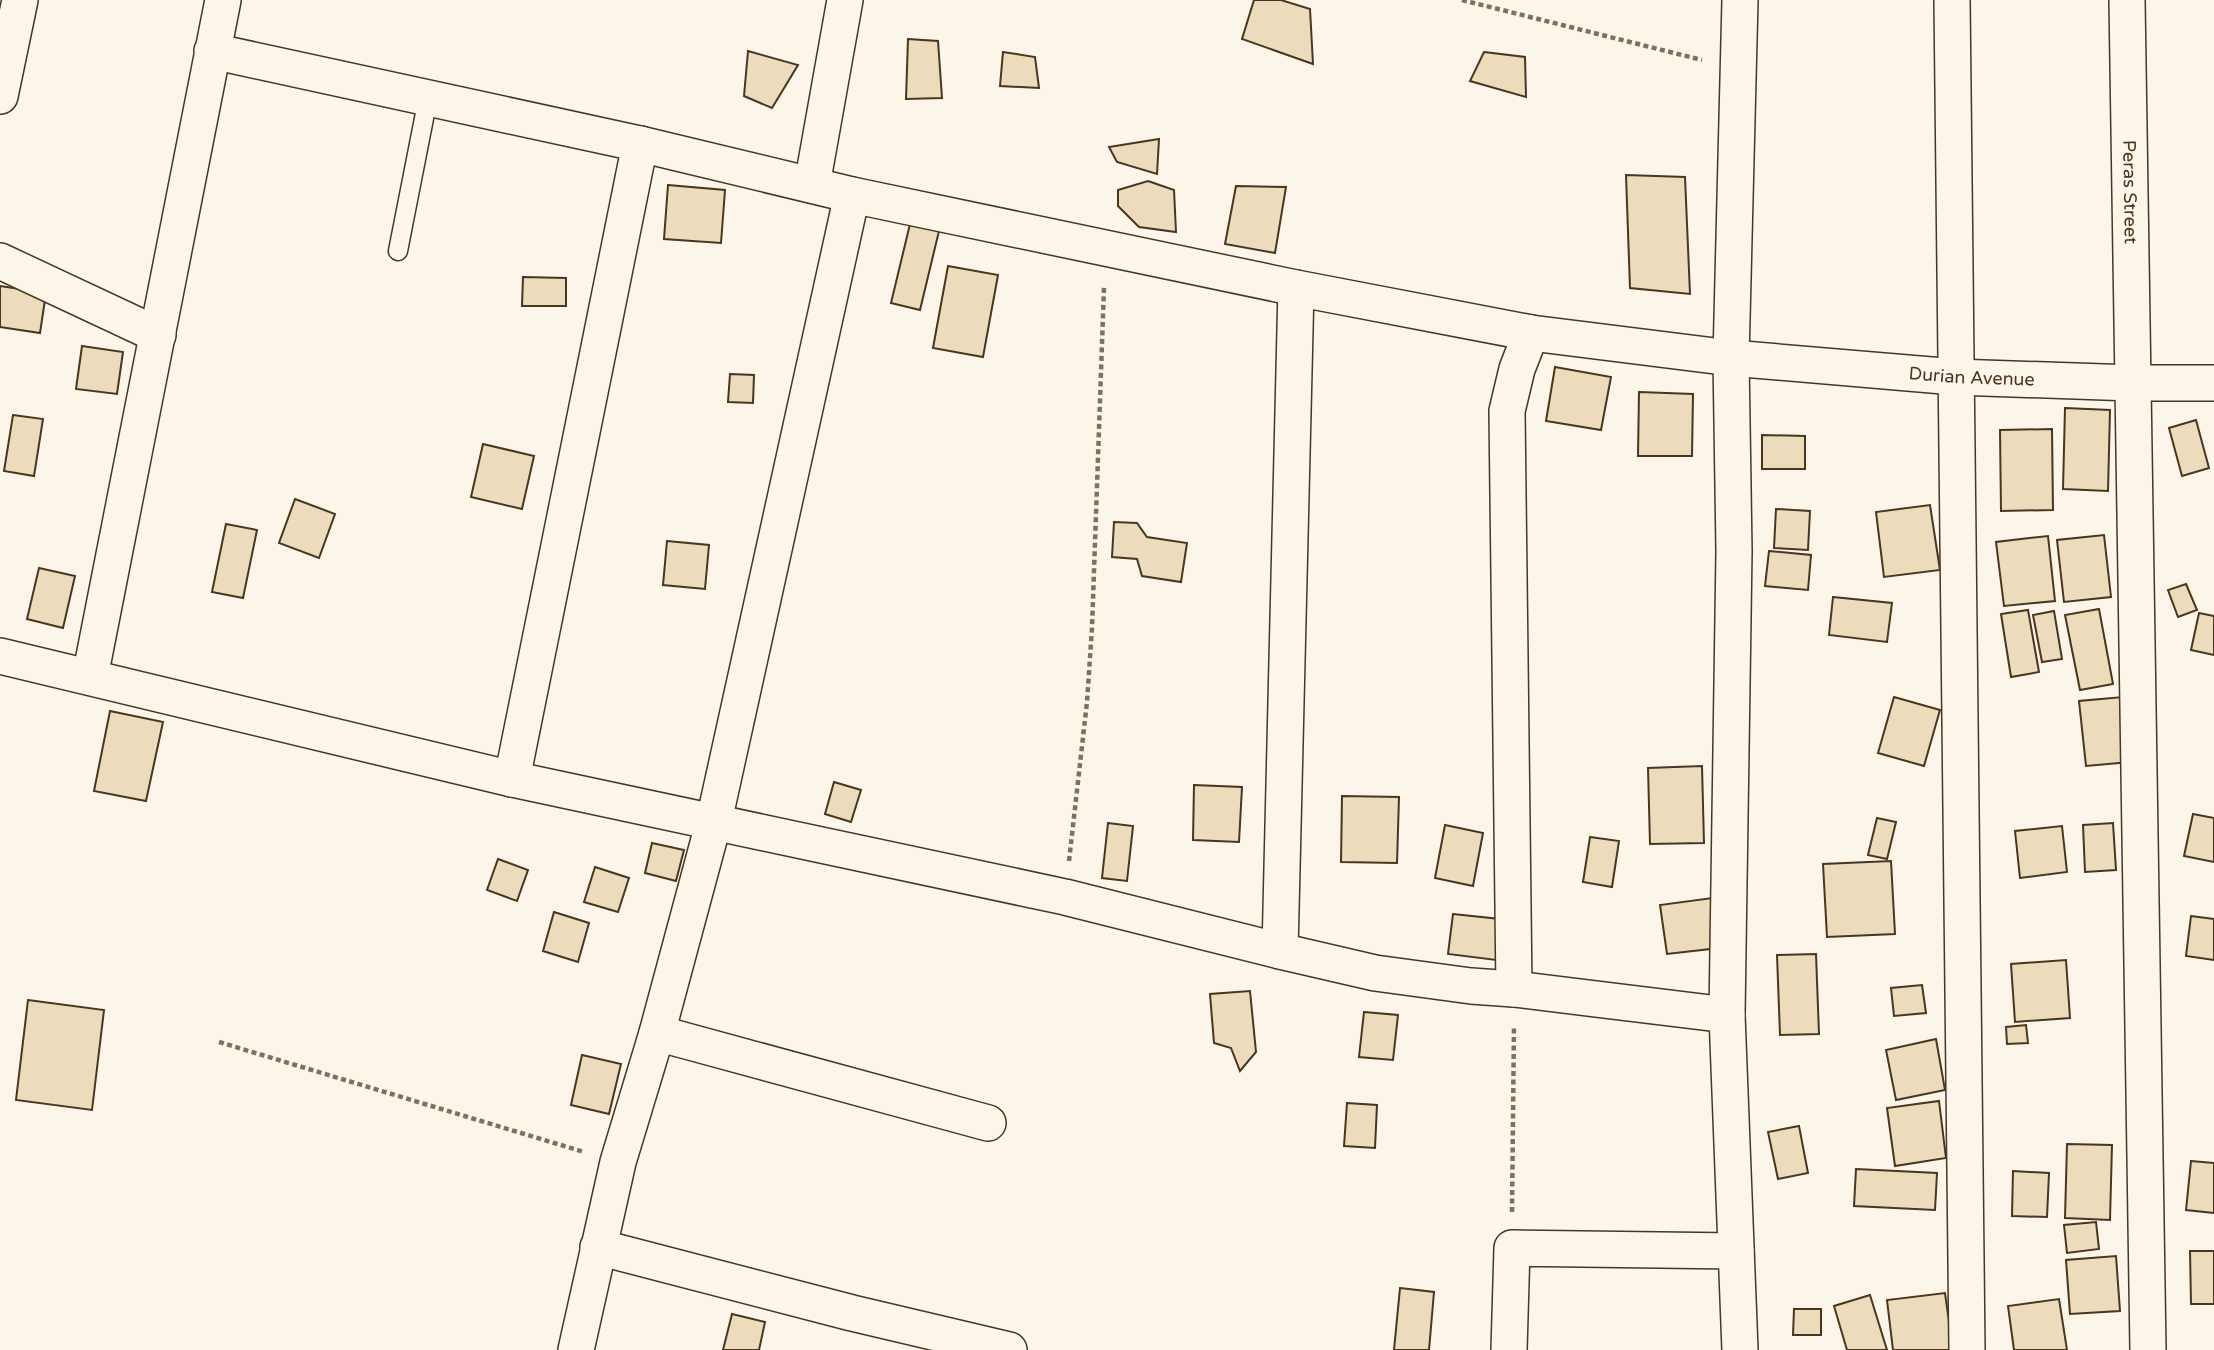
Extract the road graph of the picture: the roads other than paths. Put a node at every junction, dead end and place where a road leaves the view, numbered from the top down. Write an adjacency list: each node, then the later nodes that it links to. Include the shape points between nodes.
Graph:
1 (20, 0): 8 (street)
2 (223, 0): 7 (street)
3 (845, 0): 11 (street)
4 (1740, 0): 18 (street)
5 (1952, 0): 19 (street)
6 (2127, 0): 20 (street, Peras Street)
7 (212, 51): 9 (street, Durian Avenue); 17 (street)
8 (0, 96)
9 (428, 98): 10 (street, Durian Avenue); 13 (lane)
10 (640, 144): 11 (street, Durian Avenue); 24 (street)
11 (812, 185): 12 (street, Durian Avenue)
12 (852, 195): 15 (street, Durian Avenue); 25 (street)
13 (398, 251)
14 (0, 261): 17 (street)
15 (1296, 288): 16 (street, Durian Avenue); 26 (street)
16 (1531, 332): 18 (street, Durian Avenue); 27 (street, via 1507,411)
17 (158, 335): 23 (street)
18 (1731, 358): 19 (street, Durian Avenue); 28 (street, via 1734,551)
19 (1955, 377): 20 (street, Durian Avenue); 37 (street)
20 (2133, 383): 21 (street, Durian Avenue); 38 (street, Peras Street)
21 (2214, 383)
22 (0, 656): 23 (street)
23 (90, 677): 24 (street)
24 (512, 779): 25 (street)
25 (714, 821): 26 (street, via 1065,897); 29 (street)
26 (1280, 951): 27 (street, via 1375,973)
27 (1514, 989): 28 (street)
28 (1727, 1015): 32 (street)
29 (657, 1033): 30 (street); 31 (street)
30 (988, 1123)
31 (598, 1247): 33 (street); 34 (street)
32 (1736, 1251): 35 (street, via 1512,1248); 36 (street)
33 (576, 1350)
34 (1009, 1350)
35 (1509, 1350)
36 (1740, 1350)
37 (1967, 1350)
38 (2148, 1350)

